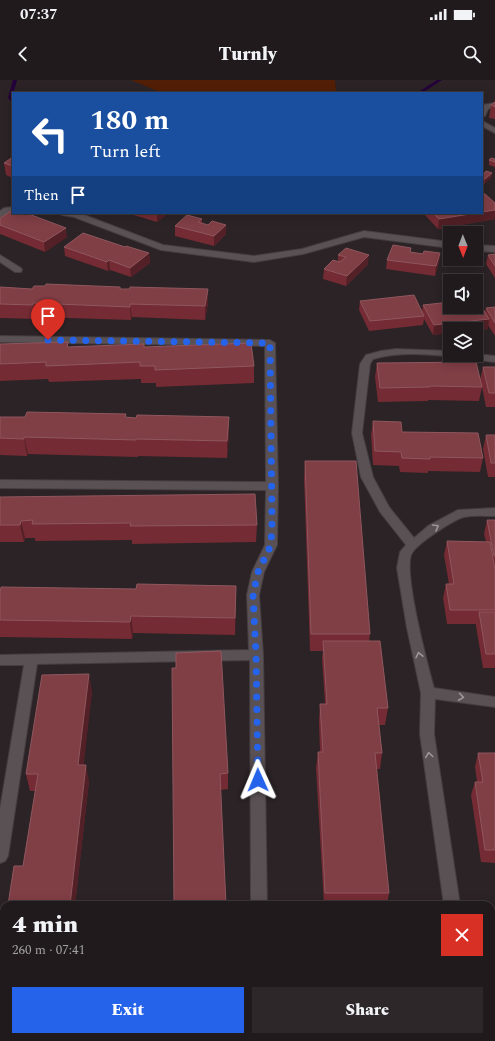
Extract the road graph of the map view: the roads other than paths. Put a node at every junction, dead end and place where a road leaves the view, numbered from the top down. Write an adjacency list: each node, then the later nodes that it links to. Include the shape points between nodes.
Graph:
1 (495, 105): 2 (street, via 485,107)
2 (483, 112)
3 (483, 124): 4 (street)
4 (495, 131)
5 (12, 209): 7 (street)
6 (70, 214): 8 (street, via 161,247 254,259 303,251 364,234)
7 (0, 215)
8 (443, 244)
9 (483, 248): 10 (street)
10 (495, 249)
11 (0, 258): 12 (street)
12 (18, 270)
13 (0, 339): 16 (street, via 270,343)
14 (495, 359): 18 (street, via 394,352 376,353 369,357 365,364 357,433 367,477 384,509)
15 (0, 484): 16 (street)
16 (272, 486): 19 (street, via 271,545 258,572 253,595)
17 (495, 512): 18 (street, one-way to 17, via 432,529 462,513)
18 (413, 545): 22 (street, one-way to 18, via 413,628 403,568 406,552)
19 (256, 655): 20 (street); 25 (street)
20 (31, 659): 21 (street); 24 (street)
21 (0, 660)
22 (428, 692): 23 (street, one-way to 23); 26 (street, one-way to 22, via 427,734)
23 (495, 702)
24 (0, 856)
25 (259, 901)
26 (451, 901)

